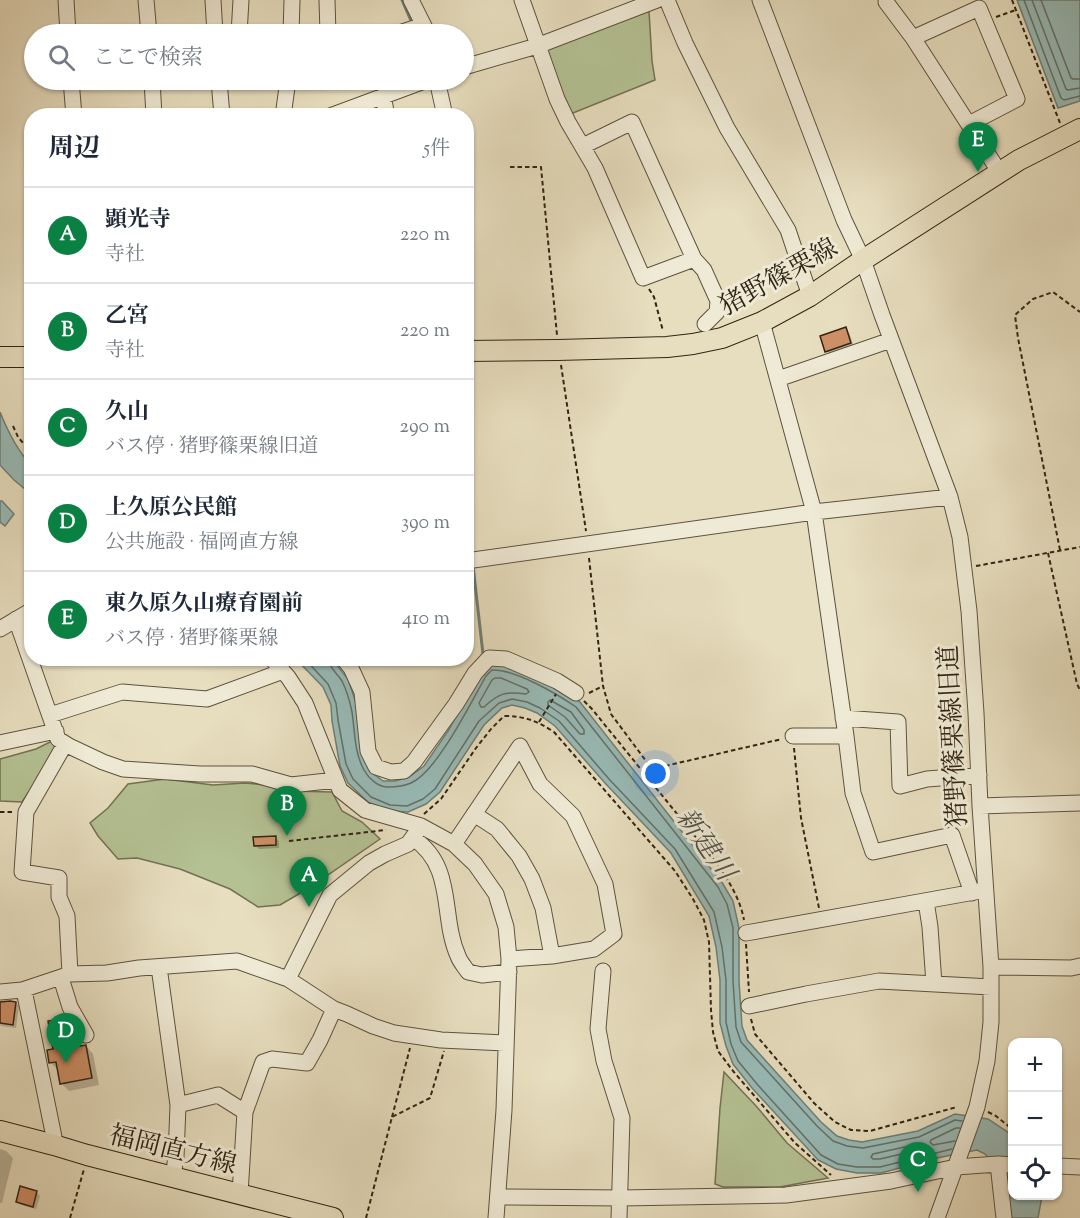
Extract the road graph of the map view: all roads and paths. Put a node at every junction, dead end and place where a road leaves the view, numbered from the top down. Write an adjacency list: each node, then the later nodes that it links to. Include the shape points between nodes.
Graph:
1 (66, 0): 16 (street)
2 (146, 0): 17 (street)
3 (213, 0): 18 (street)
4 (241, 0): 19 (street)
5 (292, 0): 20 (street)
6 (327, 0): 21 (street)
7 (411, 0): 22 (street)
8 (522, 0): 24 (street)
9 (657, 0): 24 (street)
10 (667, 0): 48 (street, via 727,128 788,230)
11 (760, 0): 46 (street, 猪野篠栗線旧道)
12 (1012, 0): 14 (path)
13 (886, 2): 23 (street)
14 (1016, 10): 15 (path); 41 (path, via 1056,110)
15 (985, 21): 23 (street, via 979,8); 40 (street, via 1017,99)
16 (67, 24)
17 (148, 24)
18 (215, 24)
19 (240, 24)
20 (291, 24)
21 (327, 24)
22 (423, 24)
23 (913, 38): 40 (street)
24 (537, 46): 25 (street); 42 (street, via 557,99)
25 (474, 64)
26 (72, 90): 33 (street)
27 (153, 90): 34 (street)
28 (220, 90): 35 (street)
29 (287, 90): 36 (street)
30 (400, 90): 32 (street)
31 (439, 90): 39 (street)
32 (383, 96): 37 (street); 38 (street)
33 (73, 108)
34 (154, 108)
35 (221, 108)
36 (284, 108)
37 (351, 108)
38 (385, 108)
39 (443, 108)
40 (969, 124): 44 (street)
41 (1072, 133): 44 (main road, 猪野篠栗線)
42 (583, 146): 45 (street, via 632,122); 47 (street)
43 (510, 167): 54 (path, via 541,167)
44 (1000, 174): 46 (main road, 猪野篠栗線)
45 (694, 259): 47 (street); 51 (street, via 704,270 718,301 717,312)
46 (863, 260): 48 (main road, 猪野篠栗線); 52 (street, 猪野篠栗線旧道)
47 (643, 278): 53 (path, via 654,297)
48 (810, 296): 50 (main road, 猪野篠栗線)
49 (1080, 312): 65 (path, via 1053,292 1033,299 1015,315)
50 (762, 322): 53 (main road, 猪野篠栗線, via 722,338); 58 (street)
51 (705, 324)
52 (891, 340): 58 (street); 61 (street, 猪野篠栗線旧道)
53 (668, 346): 54 (main road, 猪野篠栗線)
54 (558, 350): 55 (main road, 猪野篠栗線); 63 (path)
55 (474, 351)
56 (0, 357): 57 (main road)
57 (24, 357)
58 (778, 380): 62 (street)
59 (13, 426): 60 (path)
60 (24, 444)
61 (950, 497): 62 (street); 68 (street, 猪野篠栗線旧道)
62 (814, 512): 63 (street); 81 (street)
63 (588, 544): 67 (street); 84 (path, via 603,686 611,714 652,770)
64 (1080, 547): 65 (path)
65 (1060, 550): 66 (path)
66 (1048, 553): 68 (path); 78 (path)
67 (474, 560)
68 (964, 568): 88 (street, 猪野篠栗線旧道)
69 (24, 614): 70 (street)
70 (16, 619): 71 (street); 72 (street)
71 (0, 629)
72 (24, 642)
73 (33, 666): 80 (street)
74 (278, 666): 76 (street)
75 (350, 666): 77 (street, via 362,692 368,751 376,767 391,772 404,771 414,762 489,658 506,659)
76 (282, 671): 80 (street, via 207,699 122,692); 89 (street, via 305,703)
77 (562, 684): 79 (street); 82 (path)
78 (1080, 690)
79 (576, 693): 100 (path, via 651,781 731,885)
80 (50, 715): 83 (street)
81 (843, 718): 85 (street); 88 (street, via 898,722 900,786)
82 (539, 722): 94 (path, via 504,716 490,729 441,799 423,814); 133 (path, via 554,732 675,871 704,920 718,1051 795,1143)
83 (56, 731): 86 (street); 87 (street, via 58,739)
84 (793, 736): 85 (street); 99 (path, via 801,818)
85 (846, 736): 97 (street, via 853,793 873,852 952,835)
86 (0, 743)
87 (66, 744): 89 (street, via 123,769 252,774 291,784); 107 (street, via 26,812 22,872 59,878 59,897 67,916)
88 (979, 775): 91 (street, 猪野篠栗線旧道)
89 (336, 780): 94 (street, via 340,790 365,810)
90 (1080, 803): 91 (street)
91 (980, 806): 97 (street, 猪野篠栗線旧道)
92 (474, 814): 96 (street); 101 (street, via 497,829 532,879 543,908); 101 (street, via 520,746 540,784 573,816 605,884 614,934 594,949)
93 (383, 830): 95 (path)
94 (417, 832): 96 (street); 102 (street, via 441,875 458,958 468,972 482,975); 108 (street, via 408,844 369,863 330,895)
95 (290, 841)
96 (454, 843): 102 (street, via 496,894 506,927)
97 (979, 891): 98 (street); 105 (street, 猪野篠栗線旧道)
98 (926, 901): 99 (street); 109 (street)
99 (821, 919): 100 (street)
100 (746, 933): 113 (path)
101 (552, 956): 102 (street)
102 (509, 965): 118 (street)
103 (1080, 966): 105 (street)
104 (159, 967): 107 (street); 108 (street, via 237,961); 119 (street)
105 (991, 967): 110 (street, 猪野篠栗線旧道)
106 (603, 971): 136 (street, via 598,1029 622,1118)
107 (66, 976): 111 (street); 115 (street, via 70,1007)
108 (288, 979): 114 (street)
109 (934, 984): 110 (street); 113 (street, via 879,981)
110 (991, 987): 121 (street, 猪野篠栗線旧道, via 987,1060)
111 (22, 990): 112 (street); 126 (street)
112 (0, 992)
113 (749, 1006): 120 (path, via 755,1035 835,1122 852,1130 870,1131)
114 (334, 1009): 116 (street, via 393,1033); 122 (street, via 307,1063 272,1059 263,1062)
115 (86, 1035)
116 (414, 1036): 117 (street); 123 (path)
117 (448, 1041): 118 (street); 123 (path, via 430,1098)
118 (505, 1043): 135 (street)
119 (178, 1106): 122 (street, via 218,1095); 132 (street)
120 (957, 1107)
121 (977, 1107): 124 (path); 130 (street, 猪野篠栗線旧道)
122 (244, 1112): 134 (street)
123 (392, 1117): 139 (path)
124 (1008, 1126)
125 (0, 1131): 126 (main road, 福岡直方線)
126 (54, 1145): 127 (main road, 福岡直方線)
127 (87, 1155): 132 (main road, 福岡直方線); 137 (path)
128 (1005, 1164): 130 (street); 143 (street)
129 (1062, 1166): 131 (street)
130 (956, 1167): 133 (street); 142 (street, 猪野篠栗線旧道)
131 (1080, 1167)
132 (173, 1177): 134 (main road, 福岡直方線)
133 (845, 1187): 136 (street, via 786,1196)
134 (240, 1194): 138 (main road, 福岡直方線)
135 (498, 1197): 136 (street); 140 (street)
136 (621, 1198): 141 (street)
137 (70, 1218)
138 (333, 1218)
139 (366, 1218)
140 (496, 1218)
141 (619, 1218)
142 (937, 1218)
143 (1004, 1218)

